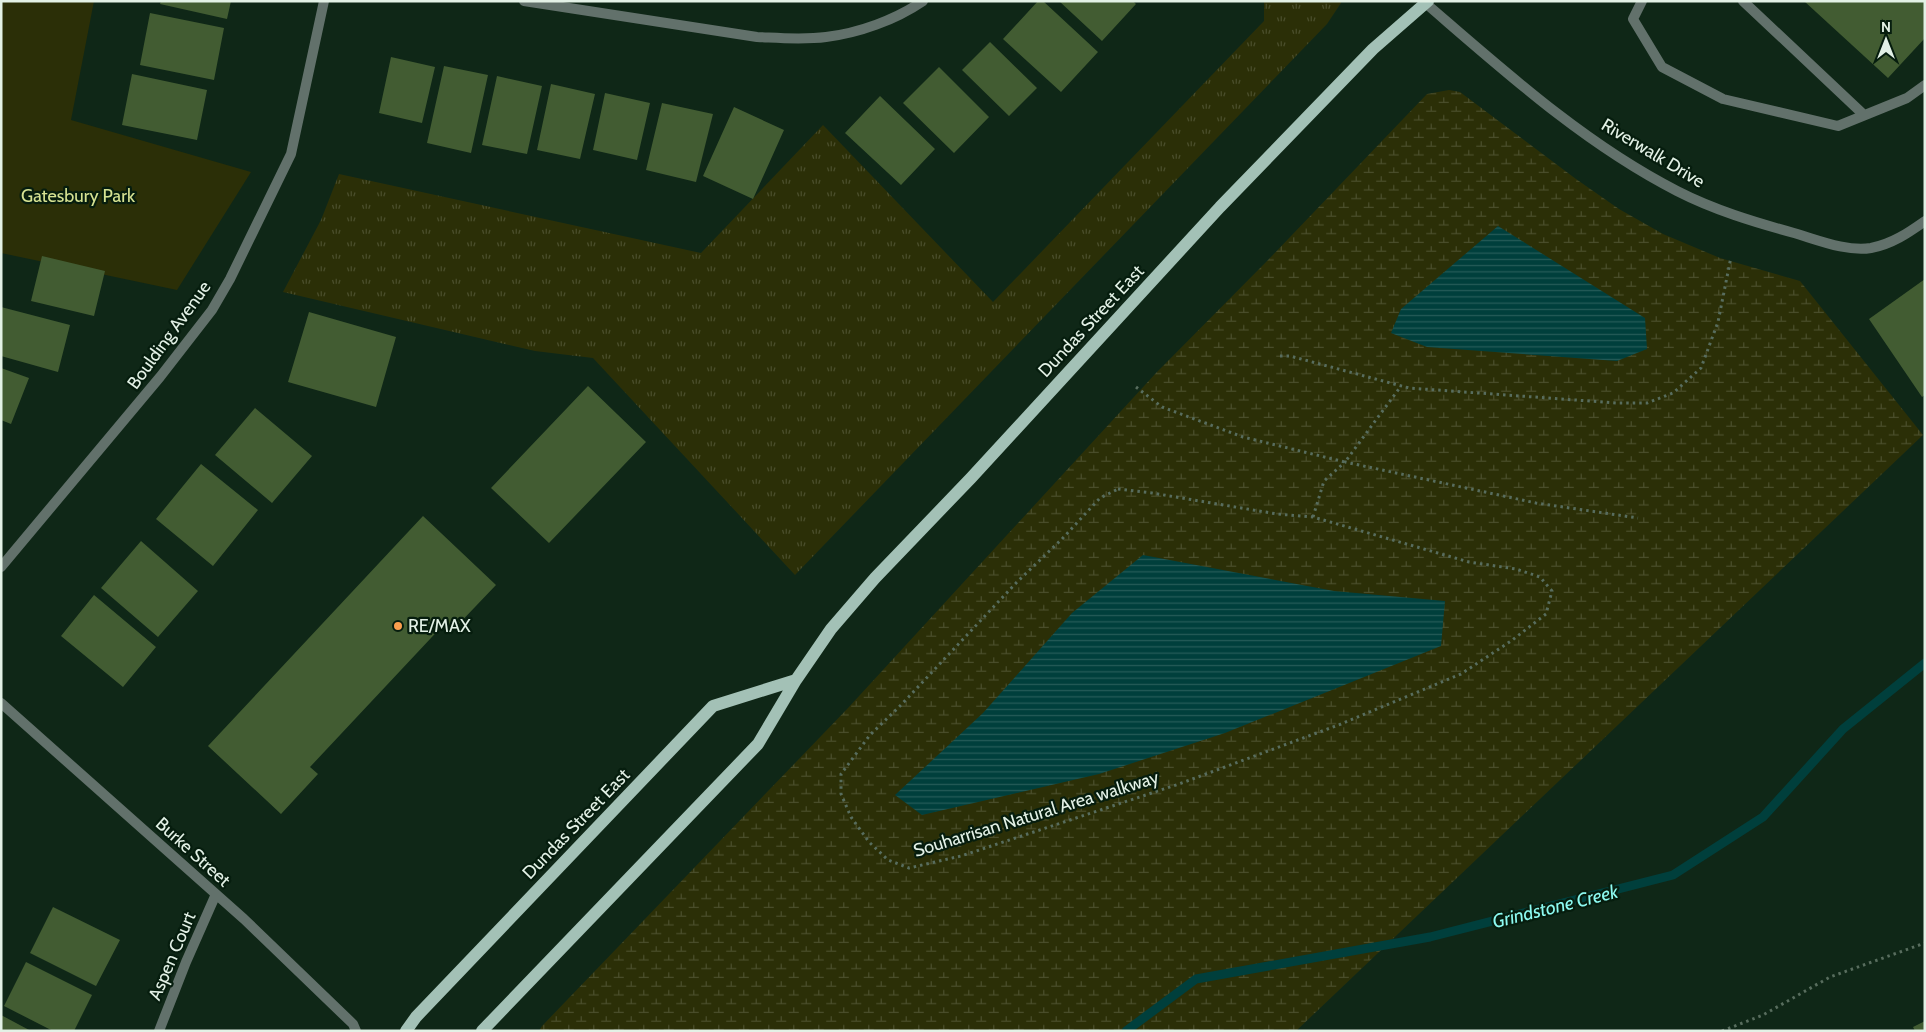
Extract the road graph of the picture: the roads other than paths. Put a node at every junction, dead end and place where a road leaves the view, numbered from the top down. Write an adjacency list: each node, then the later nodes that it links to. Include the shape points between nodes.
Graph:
1 (324, 1): 10 (street, Boulding Avenue, via 291,154 230,279 212,310 160,378)
2 (524, 1): 3 (street, via 757,37 792,39 826,37 862,29 892,18)
3 (922, 1)
4 (1642, 1): 8 (street, via 1632,19 1662,67 1723,98 1838,126)
5 (1743, 1): 8 (street)
6 (1425, 2): 9 (street, Riverwalk Drive, via 1529,93 1616,154 1677,191 1726,212 1843,247 1870,248 1896,240); 11 (main road, Dundas Street East, via 1372,48 1220,207 875,578 831,629)
7 (1925, 84): 8 (street, via 1907,98)
8 (1864, 115)
9 (1925, 221)
10 (1, 567)
11 (796, 680): 14 (main road, Dundas Street East, via 758,744); 17 (main road, Dundas Street East, via 713,706)
12 (1, 703): 13 (street, Burke Street)
13 (216, 894): 15 (street, Aspen Court); 16 (street, Burke Street, via 353,1024)
14 (496, 1016): 18 (main road, Dundas Street East); 19 (main road)
15 (159, 1031)
16 (356, 1031)
17 (406, 1031)
18 (482, 1031)
19 (493, 1031)

